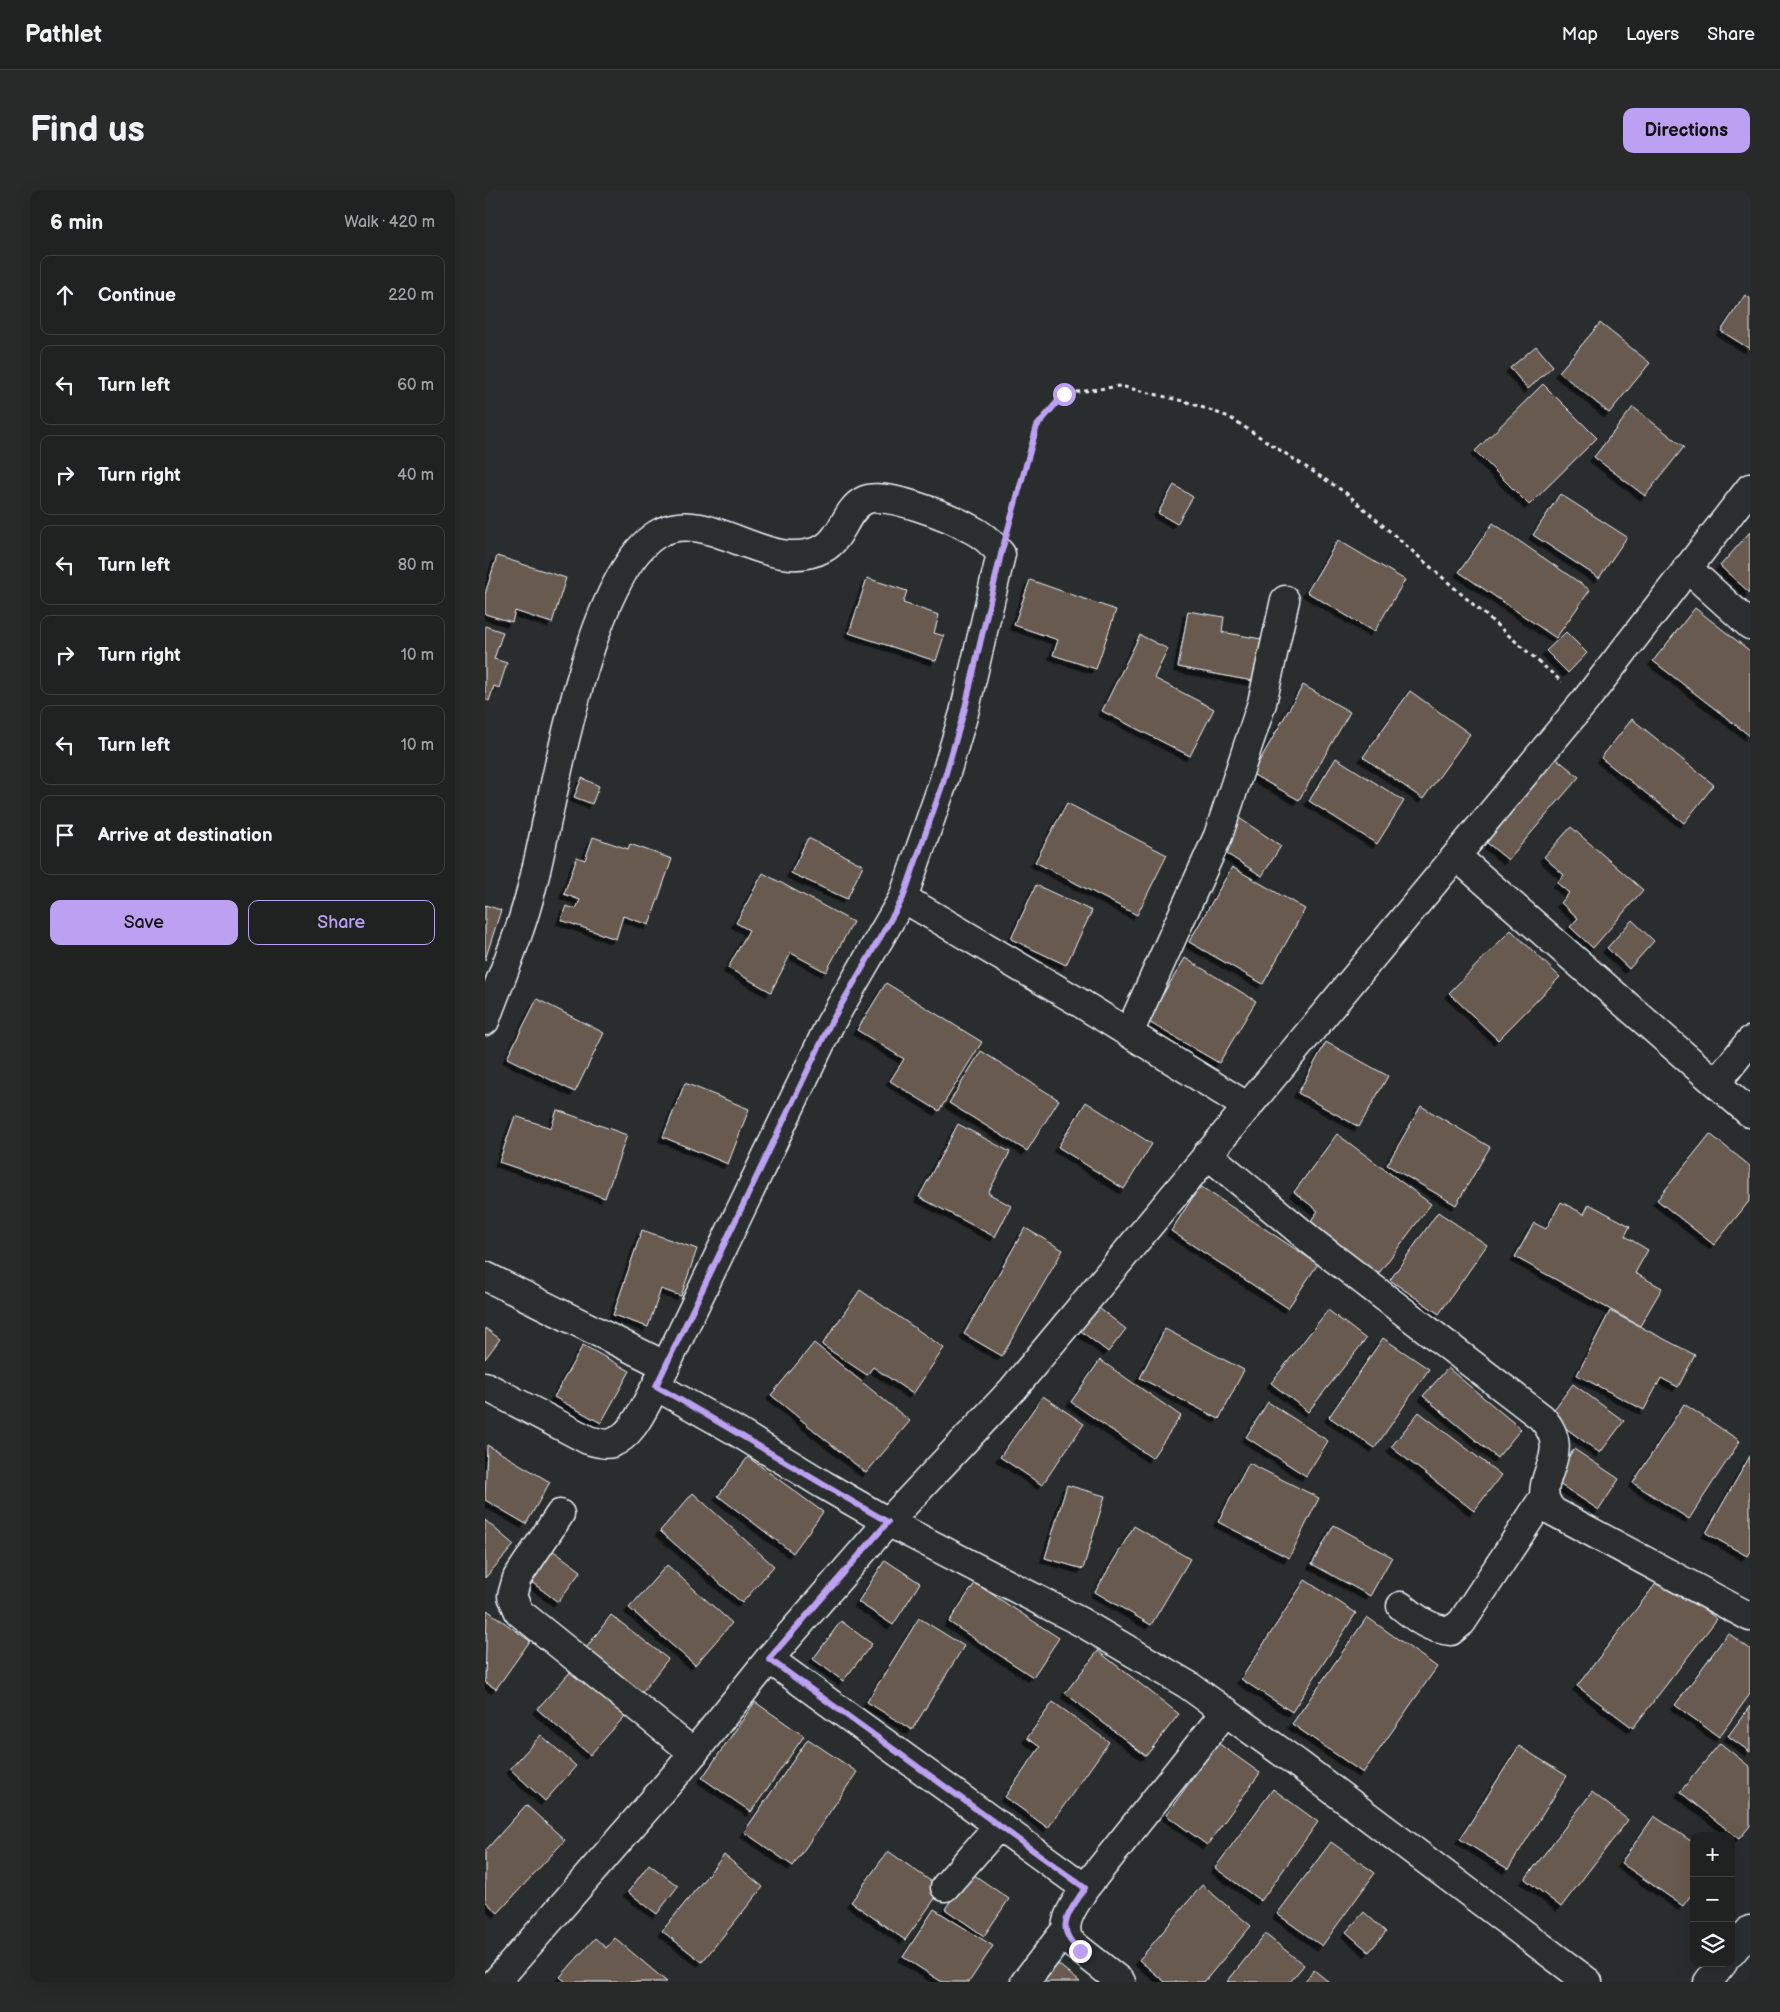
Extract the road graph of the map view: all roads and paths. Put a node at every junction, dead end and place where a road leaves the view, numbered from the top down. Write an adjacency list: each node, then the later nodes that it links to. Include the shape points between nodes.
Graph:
1 (1750, 488): 3 (street)
2 (1001, 554): 6 (path, via 1037,426 1064,394 1120,386 1168,398 1229,417 1346,493); 8 (street, via 964,712); 9 (street, via 969,527 882,498 859,504 825,548 810,553 764,550 698,527 677,526 659,533 641,549 606,601 593,637 532,890)
3 (1687, 568): 5 (street); 6 (street)
4 (1285, 600): 10 (street, via 1262,703 1218,836)
5 (1750, 625)
6 (1585, 702): 7 (street)
7 (1456, 856): 12 (street, via 1549,940); 13 (street)
8 (903, 898): 10 (street); 17 (street, via 826,1032)
9 (485, 1021)
10 (1129, 1033): 13 (street)
11 (1750, 1041): 12 (street)
12 (1717, 1082): 14 (street)
13 (1248, 1107): 15 (street)
14 (1750, 1113)
15 (1207, 1154): 19 (street, via 1313,1243 1551,1427 1556,1448); 21 (street, via 1013,1389)
16 (485, 1276): 17 (street)
17 (661, 1376): 18 (street, via 634,1424 613,1443 604,1444 589,1440); 21 (street, via 734,1430)
18 (485, 1386)
19 (1544, 1496): 22 (street, via 1462,1622 1451,1631 1424,1625); 23 (street, via 1546,1505 1554,1512)
20 (560, 1514): 26 (street, via 517,1578 512,1596 519,1612)
21 (888, 1522): 24 (street); 25 (street, via 1081,1622 1188,1685)
22 (1401, 1606)
23 (1750, 1617)
24 (769, 1659): 26 (street); 27 (street)
25 (1226, 1712): 29 (street); 37 (street)
26 (693, 1753): 34 (street)
27 (999, 1825): 28 (street); 29 (street)
28 (945, 1887)
29 (1085, 1888): 31 (street, via 1067,1917)
30 (1750, 1930): 32 (street)
31 (1065, 1932): 35 (street); 36 (street, via 1074,1946)
32 (1735, 1948)
33 (1720, 1967): 38 (street)
34 (494, 1974)
35 (1025, 1982)
36 (1121, 1982)
37 (1588, 1982)
38 (1708, 1982)

